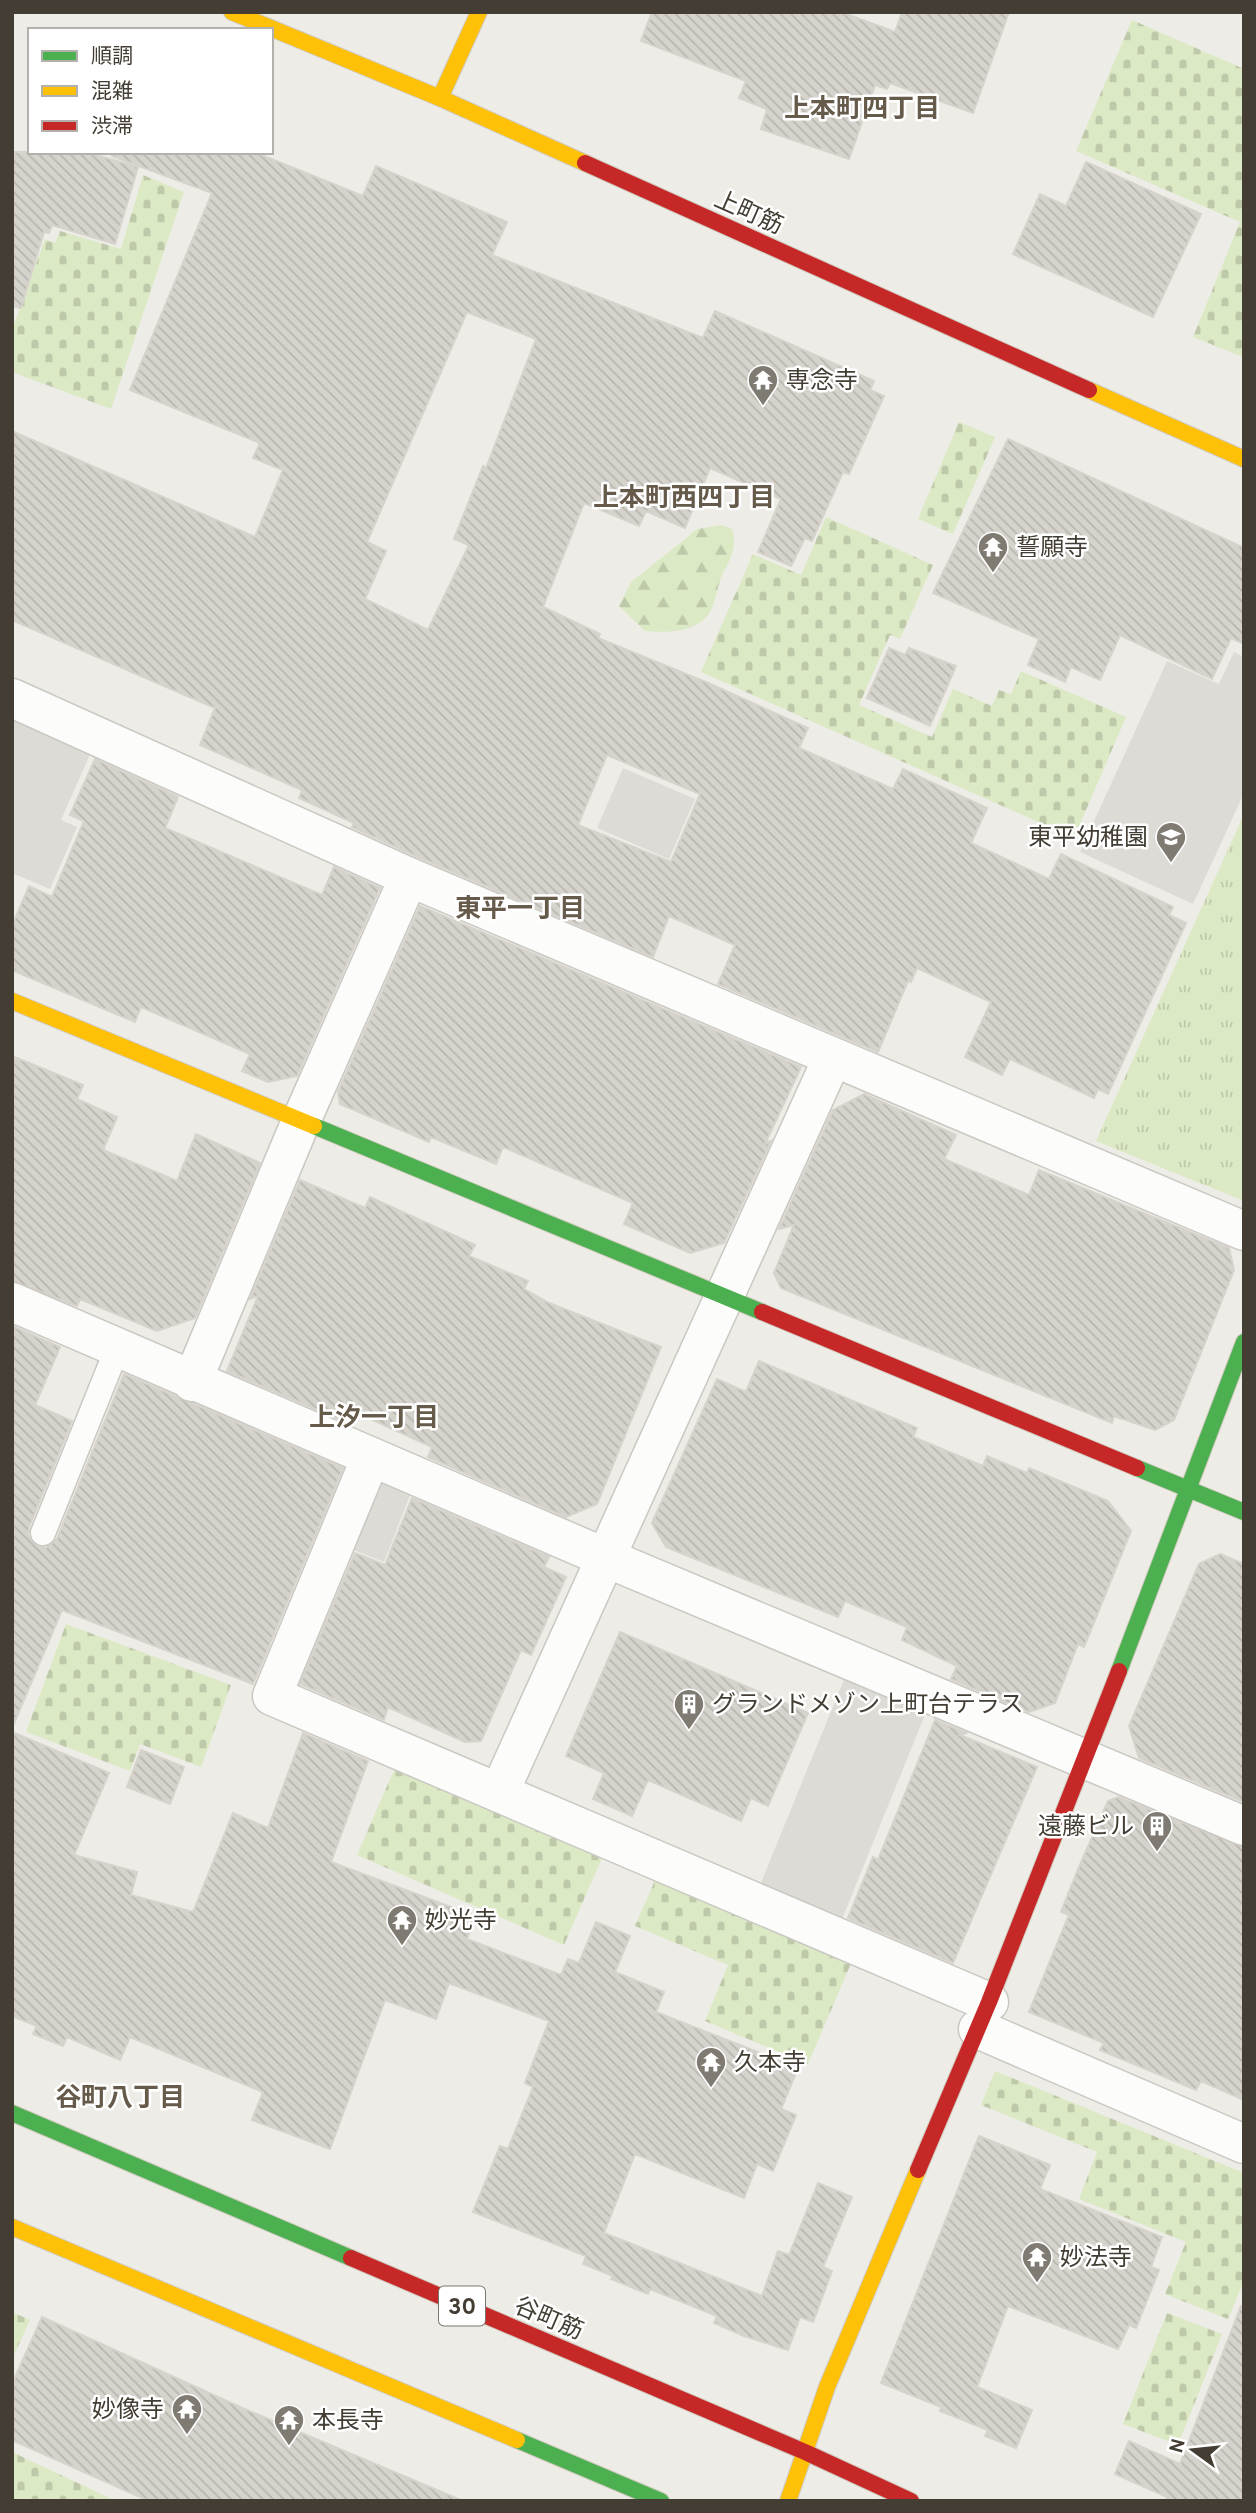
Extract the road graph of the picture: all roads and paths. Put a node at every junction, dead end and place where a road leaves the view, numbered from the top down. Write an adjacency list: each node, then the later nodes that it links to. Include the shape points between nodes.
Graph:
1 (232, 12): 3 (main road, 上町筋)
2 (478, 12): 5 (main road)
3 (271, 28)
4 (273, 29): 5 (main road, 上町筋)
5 (440, 98): 6 (main road, 上町筋)
6 (1244, 459)
7 (12, 698): 8 (street)
8 (409, 877): 10 (street); 11 (street)
9 (12, 1001): 11 (main road)
10 (832, 1059): 12 (street); 13 (street)
11 (301, 1121): 13 (main road); 17 (street)
12 (1244, 1231)
13 (723, 1296): 19 (main road); 22 (street)
14 (12, 1302): 16 (street)
15 (1244, 1342): 19 (main road)
16 (117, 1349): 17 (street); 21 (lane)
17 (192, 1381): 18 (street)
18 (371, 1457): 22 (street); 24 (street, via 272,1696)
19 (1190, 1490): 20 (main road); 23 (main road)
20 (1244, 1512)
21 (43, 1533)
22 (604, 1557): 23 (street); 24 (street)
23 (1084, 1761): 25 (street); 26 (main road)
24 (499, 1793): 26 (street)
25 (1244, 1826)
26 (984, 2016): 28 (street); 30 (main road, via 827,2387)
27 (12, 2113): 30 (main road, 谷町筋 / 30)
28 (1244, 2144)
29 (12, 2227): 31 (main road)
30 (806, 2452): 32 (main road); 33 (main road, 谷町筋 / 30)
31 (661, 2501)
32 (788, 2501)
33 (911, 2501)

